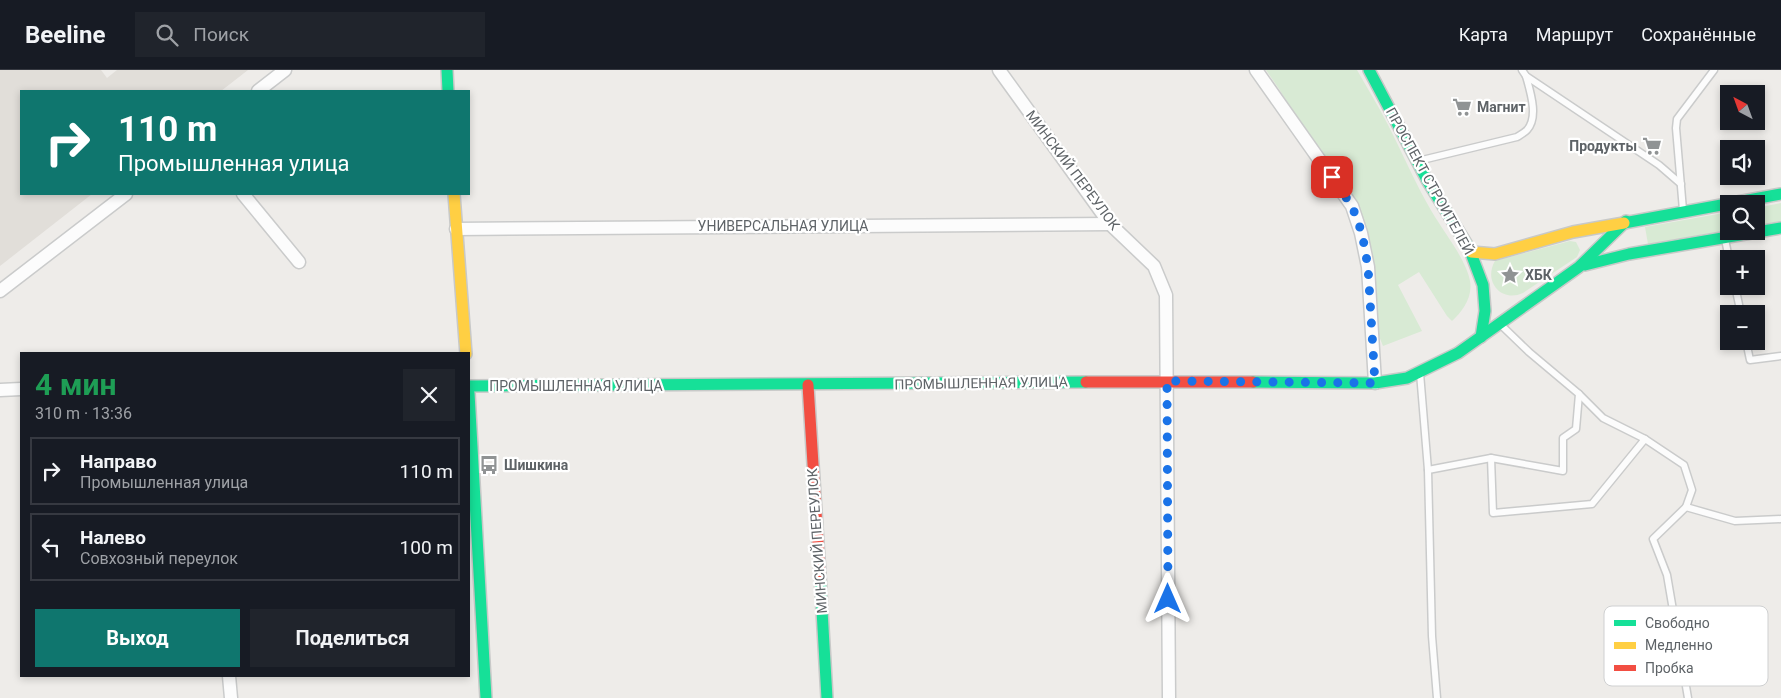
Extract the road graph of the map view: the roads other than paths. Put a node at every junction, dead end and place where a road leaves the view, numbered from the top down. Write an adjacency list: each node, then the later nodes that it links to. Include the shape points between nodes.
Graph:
1 (285, 70): 8 (street)
2 (447, 70): 9 (main road)
3 (998, 70): 18 (street, МИНСКИЙ ПЕРЕУЛОК)
4 (1256, 70): 34 (street, via 1352,206 1362,233 1368,267)
5 (1714, 70): 11 (lane, via 1677,120)
6 (1372, 73): 10 (main road, ПРОСПЕКТ СТРОИТЕЛЕЙ)
7 (1524, 73): 10 (lane, via 1532,110 1532,122 1527,130 1517,137); 11 (lane, via 1660,165)
8 (259, 90)
9 (448, 90)
10 (1416, 161): 23 (main road, ПРОСПЕКТ СТРОИТЕЛЕЙ)
11 (1681, 184): 16 (lane)
12 (1781, 194): 16 (main road)
13 (125, 195): 26 (street)
14 (245, 195): 24 (street)
15 (454, 195): 20 (main road)
16 (1684, 211): 17 (main road)
17 (1626, 221): 23 (main road, via 1494,254); 25 (main road, ПРОМЫШЛЕННАЯ УЛИЦА)
18 (1110, 224): 20 (street, УНИВЕРСАЛЬНАЯ УЛИЦА); 33 (street, МИНСКИЙ ПЕРЕУЛОК, via 1154,266 1166,295)
19 (1781, 228): 21 (main road)
20 (456, 229): 30 (main road)
21 (1765, 231)
22 (1720, 238): 25 (main road, via 1629,254)
23 (1470, 252): 28 (main road, ПРОСПЕКТ СТРОИТЕЛЕЙ, via 1483,285 1485,311)
24 (299, 262)
25 (1579, 267): 27 (main road, ПРОМЫШЛЕННАЯ УЛИЦА)
26 (0, 291)
27 (1500, 325): 28 (main road, ПРОМЫШЛЕННАЯ УЛИЦА); 39 (lane, via 1496,320)
28 (1481, 337): 32 (main road, ПРОМЫШЛЕННАЯ УЛИЦА)
29 (1748, 350): 31 (lane, via 1750,360)
30 (466, 352)
31 (1781, 356)
32 (1420, 372): 34 (main road, ПРОМЫШЛЕННАЯ УЛИЦА, via 1407,378); 43 (lane)
33 (1167, 381): 34 (main road, ПРОМЫШЛЕННАЯ УЛИЦА); 35 (main road, ПРОМЫШЛЕННАЯ УЛИЦА); 51 (street, МИНСКИЙ ПЕРЕУЛОК)
34 (1375, 383)
35 (808, 385): 36 (main road, ПРОМЫШЛЕННАЯ УЛИЦА); 50 (main road, МИНСКИЙ ПЕРЕУЛОК)
36 (470, 386)
37 (20, 389): 38 (street)
38 (0, 390)
39 (1578, 394): 41 (lane, via 1604,418); 42 (lane, via 1576,429 1563,438 1564,471)
40 (470, 411): 49 (main road)
41 (1645, 439): 42 (lane, via 1592,504 1493,513); 44 (lane, via 1684,465 1692,490)
42 (1491, 458): 43 (lane)
43 (1428, 470): 52 (lane, via 1432,636)
44 (1686, 507): 45 (lane, via 1735,521); 46 (lane, via 1653,539 1667,575)
45 (1781, 519)
46 (1672, 606)
47 (229, 677): 48 (street)
48 (231, 698)
49 (486, 698)
50 (827, 698)
51 (1169, 698)
52 (1437, 698)

